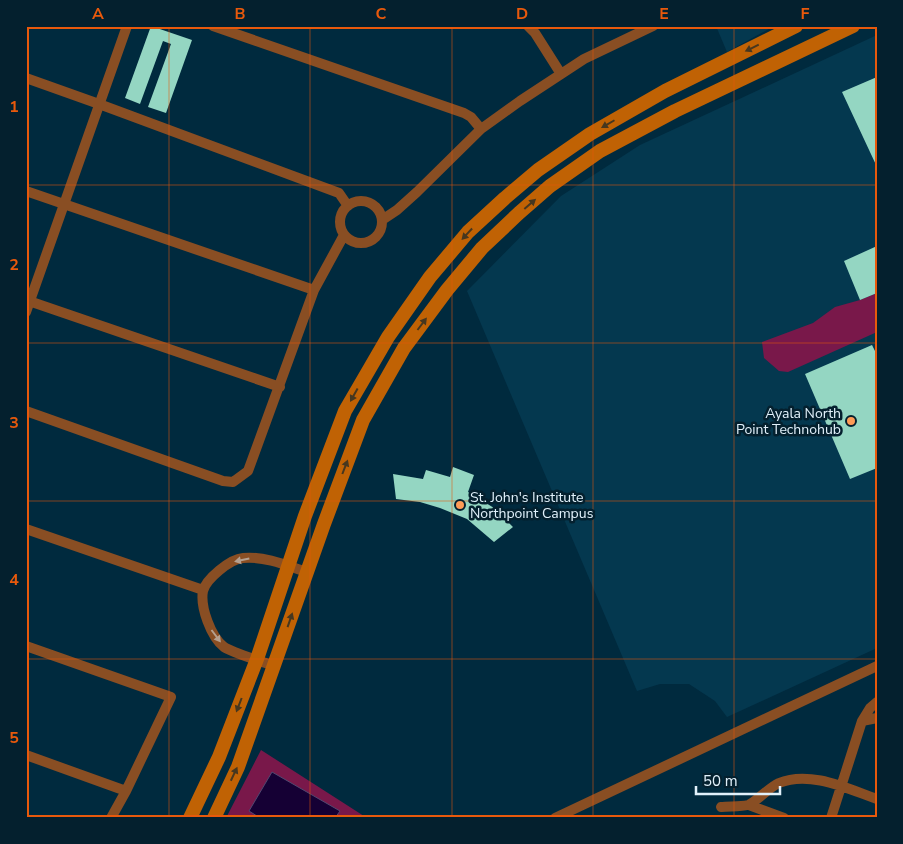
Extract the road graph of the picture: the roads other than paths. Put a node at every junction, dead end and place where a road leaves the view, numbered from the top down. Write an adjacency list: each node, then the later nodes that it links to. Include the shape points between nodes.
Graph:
1 (127, 26): 10 (street)
2 (213, 26): 12 (street, via 464,113)
3 (528, 26): 7 (street)
4 (653, 26): 7 (street, via 584,59)
5 (796, 26): 9 (street, one-way to 9)
6 (853, 26): 11 (street)
7 (561, 74): 12 (street)
8 (26, 78): 10 (street)
9 (665, 91): 11 (street); 21 (street, one-way to 21, via 590,134 538,170 468,232 430,277)
10 (99, 104): 14 (street); 15 (street, via 339,193)
11 (675, 111): 22 (street, one-way to 11, via 447,290 482,248 519,213 550,186 600,151)
12 (481, 128): 16 (street, via 417,192)
13 (26, 191): 14 (street)
14 (63, 204): 18 (street); 19 (street)
15 (348, 206): 16 (street, via 365,202 377,209); 17 (street, via 341,216)
16 (382, 220): 17 (street, via 380,232 371,240 356,242)
17 (344, 235): 18 (street)
18 (314, 290): 23 (street)
19 (28, 300): 20 (street); 23 (street)
20 (26, 312)
21 (371, 365): 22 (street); 26 (street, one-way to 26, via 345,411)
22 (388, 375): 27 (street, one-way to 22, via 363,420)
23 (280, 387): 24 (street, via 248,471 233,482)
24 (26, 411)
25 (26, 529): 28 (street)
26 (289, 566): 27 (street); 28 (street, one-way to 28, via 263,558 241,558 223,567); 30 (street)
27 (306, 572): 31 (street, one-way to 27)
28 (203, 590): 30 (street, one-way to 30, via 205,616 212,632 224,647)
29 (26, 646): 38 (street, via 171,696)
30 (257, 659): 31 (street); 43 (street, one-way to 43, via 219,757)
31 (275, 666): 44 (street, one-way to 31, via 238,767)
32 (877, 666): 45 (street)
33 (877, 702): 35 (street)
34 (877, 718): 35 (street)
35 (862, 720): 37 (street)
36 (26, 755): 38 (street)
37 (842, 787): 39 (street); 40 (street, via 811,778 781,782); 47 (street)
38 (126, 791): 42 (street)
39 (877, 799)
40 (749, 805): 41 (street); 46 (street)
41 (721, 807)
42 (111, 818)
43 (190, 818)
44 (214, 818)
45 (555, 818)
46 (784, 818)
47 (831, 818)

